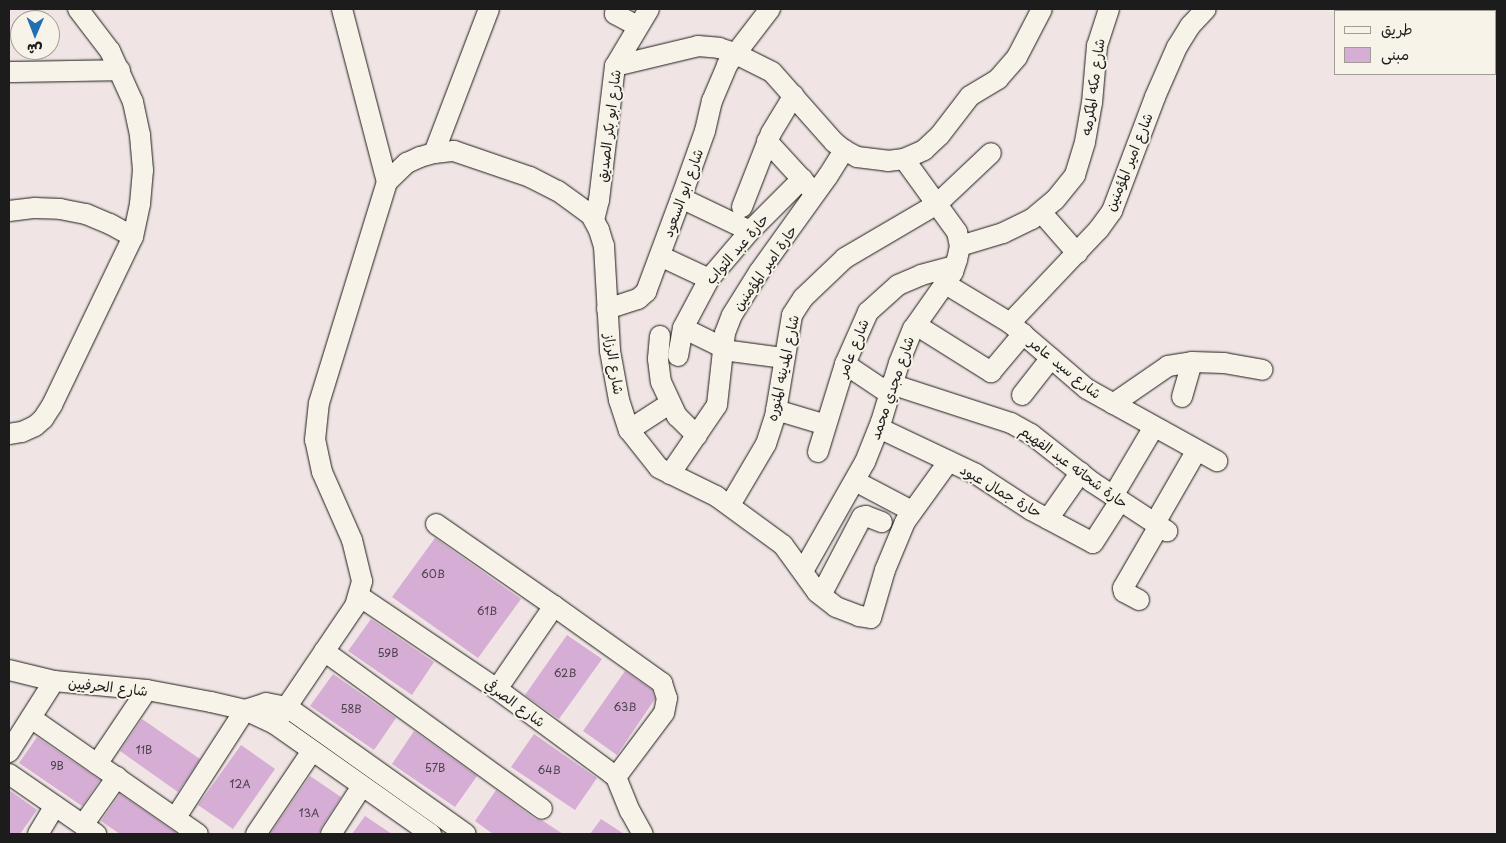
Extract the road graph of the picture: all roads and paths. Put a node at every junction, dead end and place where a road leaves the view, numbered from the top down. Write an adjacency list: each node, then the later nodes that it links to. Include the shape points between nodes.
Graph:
1 (342, 9): 22 (street)
2 (489, 9): 18 (street)
3 (616, 9): 10 (street, via 615,14)
4 (649, 9): 10 (street, شارع ابو بكر الصديق)
5 (770, 9): 11 (street, شارع ابو السعود)
6 (1042, 9): 20 (street, via 1016,58 998,79 970,96 924,150)
7 (1109, 9): 28 (street, شارع مكه المكرمه, via 1097,46 1086,142 1075,175)
8 (1206, 9): 33 (street, شارع امير المؤمنين, via 1177,47 1112,211)
9 (83, 12): 13 (street)
10 (638, 26): 12 (street, شارع ابو بكر الصديق)
11 (734, 53): 12 (street, via 698,46); 15 (street, via 772,72); 24 (street, شارع ابو السعود, via 716,91)
12 (616, 66): 29 (street, شارع ابو بكر الصديق)
13 (120, 70): 14 (street); 31 (street, via 132,102 142,152 140,204)
14 (9, 72)
15 (794, 95): 16 (street); 17 (street)
16 (767, 141): 21 (street); 26 (street)
17 (844, 150): 20 (street, via 873,161); 23 (street, حارة امير المؤمنين)
18 (434, 152): 22 (street, شارع الرزاز, via 408,163); 29 (street, شارع الرزاز, via 454,151 530,177 564,195)
19 (991, 153): 25 (street, شارع المدينه المنوره)
20 (904, 159): 25 (street)
21 (802, 179): 23 (street); 30 (street, حارة عبد التواب)
22 (387, 182): 78 (street, via 316,419 317,456 352,540 362,573)
23 (816, 194): 43 (street, حارة امير المؤمنين, via 736,307 728,325)
24 (681, 198): 30 (street); 34 (street, شارع ابو السعود)
25 (937, 204): 32 (street, via 957,232); 45 (street, شارع المدينه المنوره, via 845,258 803,298 792,315)
26 (742, 207)
27 (9, 211): 31 (street, via 34,208 69,211 110,224)
28 (1041, 212): 32 (street, شارع مكه المكرمه, via 1003,233); 33 (street)
29 (594, 220): 38 (street, شارع الرزاز, via 604,246)
30 (750, 231): 36 (street, حارة عبد التواب)
31 (133, 237): 60 (street, via 52,405 35,426)
32 (960, 246): 35 (street, شارع مجدي محمد)
33 (1077, 253): 41 (street, شارع امير المؤمنين)
34 (660, 256): 36 (street); 38 (street, شارع ابو السعود, via 644,295)
35 (955, 266): 37 (street, شارع مجدي محمد); 48 (street, شارع عامر, via 921,275 898,285 881,298 868,312)
36 (708, 280): 40 (street, حارة عبد التواب)
37 (944, 283): 39 (street, شارع مجدي محمد); 41 (street, شارع سيد عامر)
38 (607, 309): 59 (street, شارع الرزاز, via 619,400)
39 (916, 325): 41 (street, شارع امير المؤمنين, via 990,372); 50 (street, شارع مجدي محمد)
40 (684, 328): 43 (street); 44 (street, حارة عبد التواب)
41 (1016, 328): 46 (street, شارع سيد عامر)
42 (660, 336): 53 (street, via 659,367)
43 (724, 349): 45 (street); 61 (street, حارة امير المؤمنين, via 717,405)
44 (678, 356)
45 (784, 358): 55 (street, شارع المدينه المنوره)
46 (1051, 358): 51 (street); 54 (street, شارع سيد عامر, via 1086,389)
47 (1192, 362): 49 (street, via 1224,363); 52 (street); 54 (street, via 1168,366)
48 (845, 364): 50 (street, حارة شحاته عبد الفهيم); 56 (street, شارع عامر)
49 (1262, 370)
50 (890, 389): 58 (street, شارع مجدي محمد); 66 (street, حارة شحاته عبد الفهيم, via 1011,422)
51 (1022, 396)
52 (1182, 397)
53 (669, 404): 59 (street); 61 (street)
54 (1113, 404): 57 (street, شارع سيد عامر)
55 (776, 410): 56 (street); 70 (street, شارع المدينه المنوره, via 766,444)
56 (826, 425): 63 (street, شارع عامر)
57 (1154, 427): 62 (street, شارع سيد عامر); 69 (street)
58 (879, 428): 64 (street, حارة جمال عبود); 68 (street, شارع مجدي محمد)
59 (629, 430): 67 (street, شارع الرزاز, via 659,468)
60 (9, 434)
61 (697, 436): 67 (street, حارة امير المؤمنين)
62 (1197, 450): 65 (street, شارع سيد عامر); 75 (street)
63 (818, 452)
64 (949, 461): 71 (street); 72 (street, حارة جمال عبود)
65 (1217, 461)
66 (1080, 472): 69 (street, حارة شحاته عبد الفهيم); 72 (street)
67 (670, 474): 70 (street, شارع الرزاز)
68 (855, 481): 71 (street); 76 (street, شارع مجدي محمد)
69 (1116, 499): 72 (street, حارة جمال عبود, via 1094,543); 75 (street, حارة شحاته عبد الفهيم)
70 (730, 505): 76 (street, شارع الرزاز, via 783,545)
71 (912, 511): 77 (street, شارع الرزاز, via 885,570 871,618 836,607)
72 (1048, 519)
73 (882, 522): 77 (street, via 862,517)
74 (436, 524): 80 (street)
75 (1160, 526): 79 (street, via 1123,588 1124,592)
76 (803, 571): 77 (street, شارع الرزاز)
77 (821, 595)
78 (359, 596): 81 (street); 84 (street, شارع الصرفي)
79 (1139, 600)
80 (554, 606): 84 (street); 95 (street, via 662,683 666,690 664,713)
81 (324, 651): 86 (street); 98 (street)
82 (9, 670): 83 (street)
83 (54, 681): 85 (street, شارع الحرفيين); 88 (street, شارع الحرفيين)
84 (497, 689): 95 (street, شارع الصرفي)
85 (147, 690): 87 (street, شارع الحرفيين); 92 (street)
86 (286, 707): 87 (street, شارع الحرفيين, via 266,704); 89 (street); 106 (street)
87 (245, 710): 89 (street, شارع الحرفيين); 99 (street)
88 (31, 718): 91 (street, شارع الحرفيين); 92 (street)
89 (275, 724): 90 (street, شارع الحرفيين)
90 (312, 751): 96 (street, شارع الحرفيين); 104 (street)
91 (9, 752)
92 (97, 764): 94 (street)
93 (9, 774): 97 (street)
94 (117, 777): 99 (street); 100 (street)
95 (616, 777): 107 (street)
96 (362, 786): 101 (street, شارع الحرفيين); 105 (street)
97 (55, 806): 100 (street); 102 (street)
98 (542, 809)
99 (176, 817): 103 (street)
100 (89, 830)
101 (421, 831)
102 (38, 834)
103 (198, 834)
104 (256, 834)
105 (331, 834)
106 (466, 834)
107 (643, 834)

